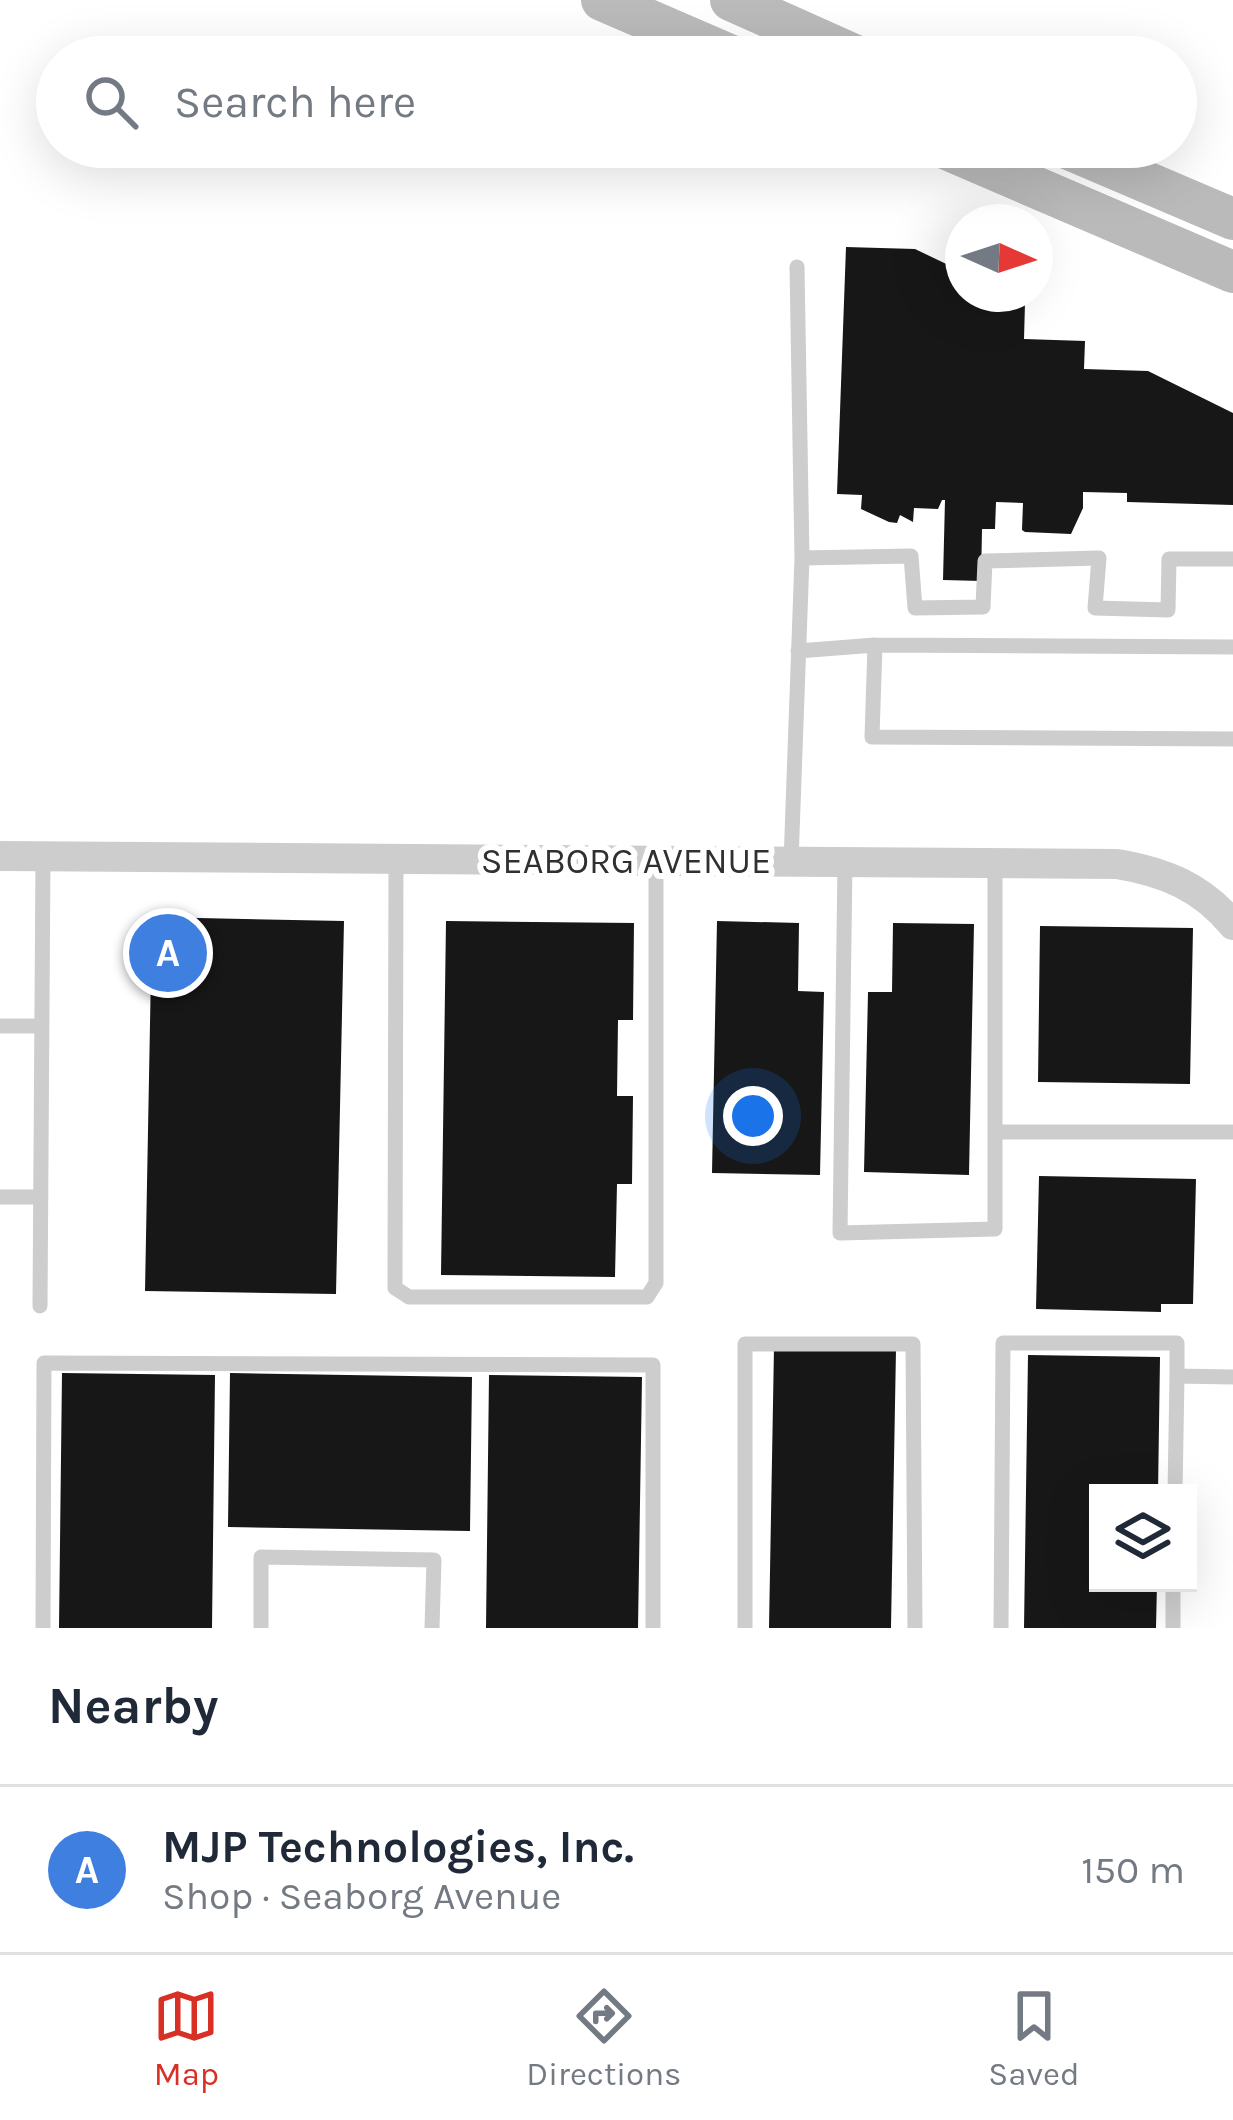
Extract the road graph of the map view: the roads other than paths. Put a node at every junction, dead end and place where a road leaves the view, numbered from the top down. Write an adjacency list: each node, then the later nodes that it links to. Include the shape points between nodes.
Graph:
1 (602, 0): 3 (main road)
2 (731, 0): 4 (main road)
3 (685, 36)
4 (811, 36)
5 (991, 168): 9 (main road)
6 (1113, 168): 7 (main road)
7 (1233, 219)
8 (797, 267): 10 (lane)
9 (1233, 272)
10 (802, 558): 11 (lane, via 911,556 915,608 983,607 986,561 1099,558 1094,608 1168,610 1169,559); 14 (lane)
11 (1233, 559)
12 (874, 645): 13 (lane); 14 (lane); 15 (lane, via 872,737)
13 (1233, 647)
14 (798, 651): 20 (lane)
15 (1233, 739)
16 (0, 856): 17 (street, SEABORG AVENUE)
17 (43, 856): 18 (street, SEABORG AVENUE); 24 (lane)
18 (396, 859): 19 (street, SEABORG AVENUE); 19 (lane, via 394,1288 409,1297 647,1297 656,1283)
19 (656, 861): 20 (street, SEABORG AVENUE)
20 (791, 862): 21 (street, SEABORG AVENUE)
21 (844, 862): 22 (street, SEABORG AVENUE); 26 (lane, via 841,1233 995,1229)
22 (994, 863): 23 (street, SEABORG AVENUE, via 1154,871 1188,885); 26 (lane)
23 (1233, 925)
24 (42, 1026): 25 (lane); 29 (lane)
25 (0, 1027)
26 (995, 1132): 27 (lane)
27 (1233, 1132)
28 (0, 1197): 29 (lane)
29 (41, 1197): 30 (lane)
30 (40, 1306)
31 (1178, 1376): 32 (lane); 33 (lane); 41 (lane, via 1177,1343 1003,1343)
32 (1233, 1377)
33 (1175, 1484)
34 (1174, 1592): 42 (lane)
35 (44, 1628): 38 (lane, via 44,1363 91,1363 652,1365)
36 (261, 1628): 37 (lane, via 262,1557 434,1560)
37 (432, 1628)
38 (653, 1628)
39 (745, 1628): 40 (lane, via 745,1343 914,1344)
40 (915, 1628)
41 (1001, 1628)
42 (1173, 1628)

